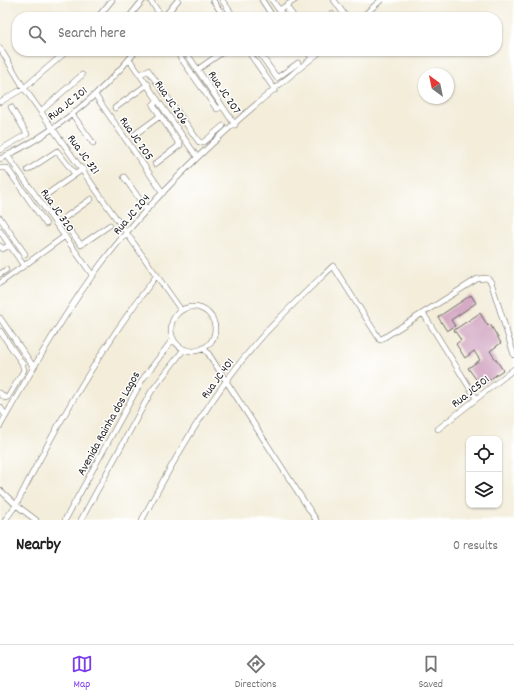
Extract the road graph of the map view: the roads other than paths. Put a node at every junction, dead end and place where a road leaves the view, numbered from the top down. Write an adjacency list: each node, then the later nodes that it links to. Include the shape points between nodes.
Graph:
1 (112, 0): 14 (street)
2 (143, 0): 15 (street)
3 (150, 0): 16 (street)
4 (178, 0): 17 (street)
5 (213, 0): 18 (street)
6 (222, 0): 19 (street)
7 (262, 0): 20 (street)
8 (272, 0): 13 (street)
9 (295, 0): 12 (street)
10 (334, 0): 22 (street)
11 (381, 0): 23 (street)
12 (286, 6): 13 (street); 21 (street)
13 (279, 10)
14 (102, 12)
15 (133, 12)
16 (159, 12)
17 (167, 12)
18 (221, 12)
19 (230, 12)
20 (270, 12)
21 (290, 12)
22 (342, 12)
23 (368, 12)
24 (0, 48): 40 (street, Rua JC 321)
25 (61, 56): 40 (street)
26 (132, 56): 34 (street, Rua JC 201)
27 (180, 56): 45 (street, via 216,108)
28 (188, 56): 36 (street, Rua JC 207)
29 (217, 56): 36 (street)
30 (251, 56): 41 (street)
31 (262, 56): 35 (street, via 277,78)
32 (315, 56): 33 (street, Rua JC 204)
33 (312, 58): 41 (street, Rua JC 204)
34 (129, 59): 37 (street, Rua JC 206); 42 (street, Rua JC 201)
35 (298, 63)
36 (197, 70): 45 (street, Rua JC 207)
37 (141, 74): 39 (street, Rua JC 206); 52 (street, via 148,70 201,143)
38 (82, 75): 48 (street)
39 (148, 84): 43 (street, Rua JC 206); 47 (street)
40 (24, 88): 44 (street); 48 (street, Rua JC 321)
41 (275, 90): 51 (street, Rua JC 204)
42 (95, 95): 49 (street, Rua JC 201); 66 (street, Rua JC 205)
43 (158, 100): 50 (street, via 153,104); 59 (street, Rua JC 206)
44 (0, 102)
45 (222, 106): 51 (street, Rua JC 207)
46 (11, 107): 56 (street, via 27,134)
47 (114, 108)
48 (41, 110): 53 (street, Rua JC 321)
49 (72, 114): 53 (street, Rua JC 201); 55 (street)
50 (160, 116): 54 (street); 60 (street, via 180,145)
51 (235, 124): 59 (street, Rua JC 204)
52 (223, 126)
53 (52, 128): 57 (street, Rua JC 201); 62 (street, Rua JC 321)
54 (134, 135)
55 (93, 143)
56 (0, 150)
57 (7, 155): 58 (street, Rua JC 201); 70 (street, Rua JC 320)
58 (0, 157)
59 (197, 158): 66 (street, Rua JC 204)
60 (154, 164)
61 (0, 168): 70 (street, via 7,168 45,222)
62 (83, 169): 64 (street); 76 (street, Rua JC 321)
63 (28, 170): 64 (street, via 57,151)
64 (75, 174): 67 (street)
65 (124, 177): 69 (street)
66 (163, 193): 69 (street, Rua JC 204)
67 (46, 195)
68 (91, 199): 72 (street)
69 (147, 210): 76 (street, Rua JC 204)
70 (50, 215): 73 (street, Rua JC 320)
71 (0, 218): 80 (street)
72 (62, 220): 73 (street); 74 (street, via 81,245)
73 (56, 224): 77 (street, Rua JC 320)
74 (110, 225)
75 (0, 232): 78 (street)
76 (126, 233): 84 (street, Rua JC 321); 85 (street, Rua JC 204)
77 (65, 236): 81 (street); 85 (street, Rua JC 320)
78 (9, 245): 79 (street, via 3,249); 81 (street)
79 (0, 246)
80 (25, 254)
81 (24, 266): 86 (street)
82 (6, 270): 83 (street)
83 (0, 274)
84 (157, 275): 87 (street, Rua JC 321); 105 (street, via 114,333 80,386)
85 (92, 276): 95 (street, Rua JC 204)
86 (0, 283)
87 (182, 310): 91 (street, via 171,322); 92 (street, via 191,306 199,307 211,315 215,324 214,334)
88 (423, 313): 94 (street, via 477,279 487,278 491,282); 97 (street, Rua JC 401, via 380,340 333,266 259,340); 99 (street)
89 (0, 318): 95 (street)
90 (0, 331): 98 (street, via 24,370 8,397 5,398)
91 (173, 339): 93 (street); 108 (street, Avenida Rainha dos Lagos, via 142,380)
92 (203, 348): 93 (street, via 193,351); 97 (street)
93 (184, 349): 109 (street, Avenida Rainha dos Lagos, via 151,392)
94 (514, 355)
95 (33, 366): 101 (street, Rua JC 204)
96 (514, 369): 99 (street, Rua JC501)
97 (226, 381): 110 (street, Rua JC 401, via 193,431); 111 (street)
98 (0, 393)
99 (476, 398): 103 (street, Rua JC501)
100 (0, 407): 101 (street)
101 (6, 416): 102 (street, Rua JC 204)
102 (0, 426)
103 (438, 429)
104 (0, 490): 105 (street)
105 (16, 505): 106 (street); 107 (street)
106 (5, 520)
107 (36, 520)
108 (65, 520)
109 (81, 520)
110 (142, 520)
111 (316, 520)

